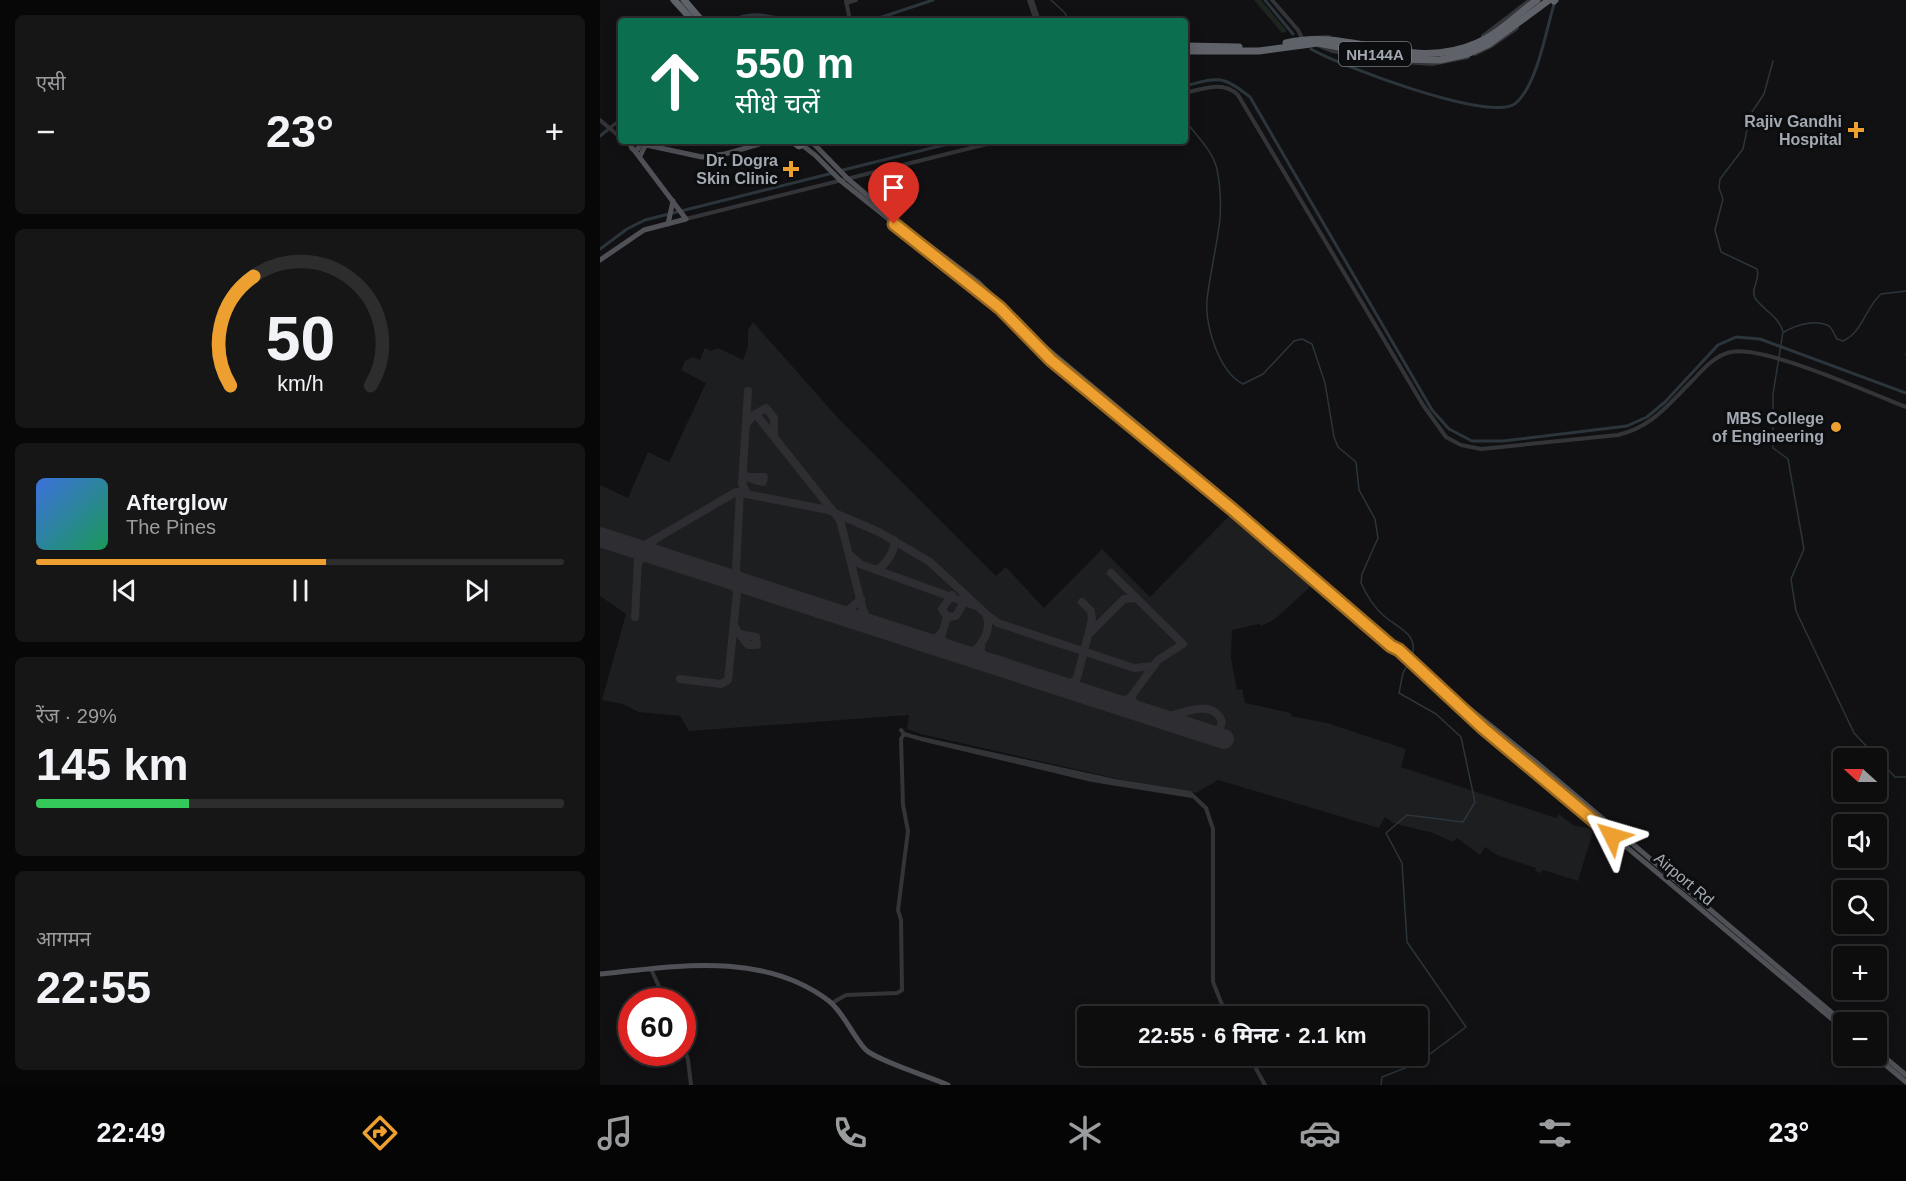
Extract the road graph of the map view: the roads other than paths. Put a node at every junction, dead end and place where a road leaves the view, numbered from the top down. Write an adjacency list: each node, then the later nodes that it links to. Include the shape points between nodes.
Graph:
1 (674, 0): 10 (highway)
2 (684, 0): 11 (highway)
3 (856, 0): 9 (street)
4 (1031, 0): 13 (street)
5 (1272, 0): 15 (street)
6 (1530, 0): 14 (street)
7 (1537, 0): 14 (highway, NH144A)
8 (1552, 0): 14 (highway, NH144A)
9 (846, 1): 12 (street)
10 (690, 18)
11 (699, 18)
12 (849, 18)
13 (1037, 18)
14 (1513, 22): 15 (highway, NH144A, via 1478,43 1439,52 1410,54); 15 (highway, NH144A, via 1479,49 1440,60 1401,59)
15 (1307, 41): 16 (highway, NH144A, via 1272,46); 17 (highway, NH144A, via 1259,51)
16 (1188, 46)
17 (1188, 51)
18 (1188, 92): 35 (street, via 1219,87 1238,95 1429,414 1446,437 1461,445 1491,449 1622,435 1656,418 1723,354 1739,351 1787,361)
19 (600, 119): 20 (street)
20 (618, 133)
21 (758, 144): 25 (main road, via 710,156 652,145)
22 (809, 144): 27 (main road)
23 (809, 144): 27 (main road)
24 (987, 144): 29 (street)
25 (636, 146): 26 (main road); 26 (main road)
26 (641, 159): 31 (main road)
27 (833, 168): 28 (main road)
28 (839, 174): 29 (main road); 30 (main road)
29 (848, 179): 30 (street); 36 (main road, via 978,282 1039,342)
30 (841, 181): 32 (street); 36 (main road, via 1000,308 1051,360)
31 (674, 204): 32 (main road); 33 (main road)
32 (685, 217): 33 (main road)
33 (668, 222): 34 (main road, via 644,230)
34 (600, 260)
35 (1906, 407)
36 (1401, 651): 37 (main road)
37 (1429, 676): 45 (main road); 46 (main road, Airport Rd, via 1483,728)
38 (901, 730): 39 (street)
39 (904, 734): 43 (street, via 903,804 908,835 898,910 902,990 846,995); 44 (street, via 1196,796 1206,808 1213,829 1213,982)
40 (651, 969): 41 (main road); 42 (street); 43 (main road, via 693,966 768,970)
41 (600, 974)
42 (660, 988)
43 (832, 1003): 54 (main road, via 870,1053)
44 (1223, 1006)
45 (1833, 1014)
46 (1833, 1020)
47 (1887, 1059): 51 (main road)
48 (689, 1066): 53 (street)
49 (1255, 1066): 55 (street)
50 (1886, 1066): 52 (main road)
51 (1906, 1075)
52 (1906, 1083)
53 (691, 1085)
54 (948, 1085)
55 (1265, 1085)

